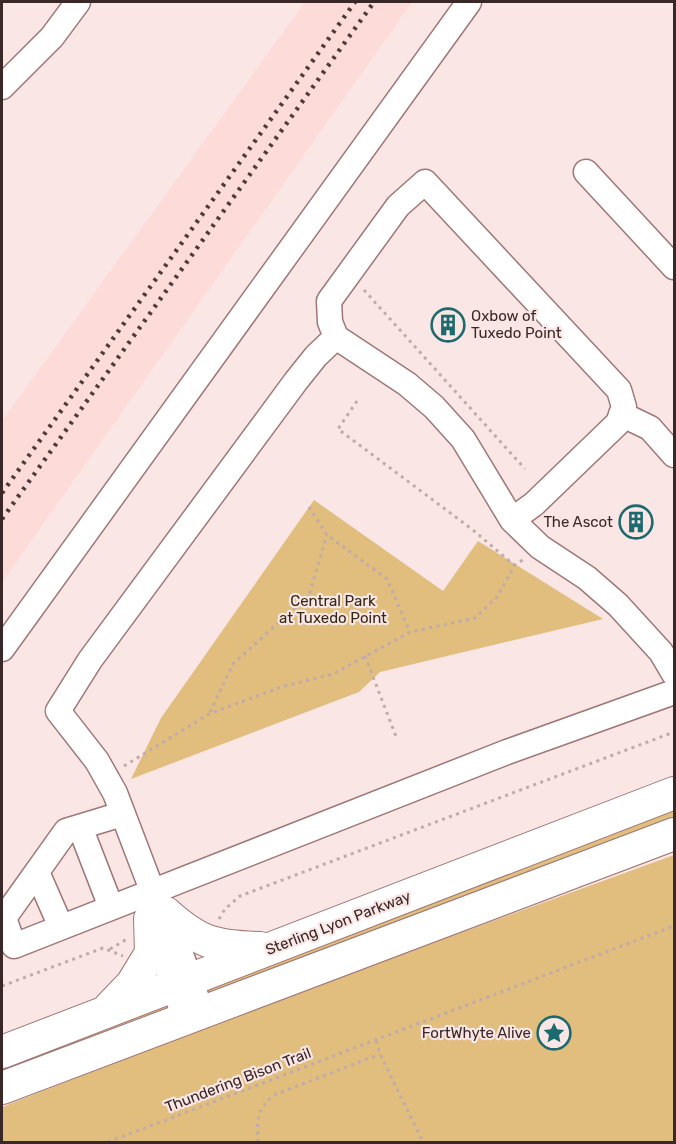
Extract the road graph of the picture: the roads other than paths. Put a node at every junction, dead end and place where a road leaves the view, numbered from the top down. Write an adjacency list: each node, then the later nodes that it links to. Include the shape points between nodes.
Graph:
1 (78, 2): 3 (street, via 52,37)
2 (469, 2): 10 (street)
3 (2, 87)
4 (586, 172): 5 (street)
5 (675, 267)
6 (336, 336): 7 (street, via 330,322 329,301 398,206 425,182 619,390 624,407); 9 (street, via 434,407 463,439); 14 (street, via 296,381 90,660 58,711 97,761)
7 (621, 414): 8 (street, via 650,429); 9 (street, via 618,423 534,504)
8 (675, 454)
9 (512, 520): 11 (street, via 540,548 587,578 618,605 661,652)
10 (2, 649)
11 (675, 674)
12 (675, 692): 19 (street, via 507,752)
13 (670, 791): 21 (main road, Sterling Lyon Parkway)
14 (122, 814): 15 (street); 19 (street)
15 (80, 827): 17 (street, via 66,831); 18 (street)
16 (675, 834): 24 (main road)
17 (37, 872): 20 (street); 20 (street, via 4,918 14,946)
18 (111, 907): 19 (street); 20 (street)
19 (156, 907): 21 (main road, via 206,941 227,947); 22 (street); 23 (main road, via 151,953 132,984)
20 (61, 927)
21 (272, 948): 22 (main road, Sterling Lyon Parkway)
22 (182, 983): 23 (main road, Sterling Lyon Parkway); 24 (street)
23 (105, 1012): 25 (main road, Sterling Lyon Parkway)
24 (194, 1016): 26 (main road)
25 (2, 1052)
26 (2, 1088)

